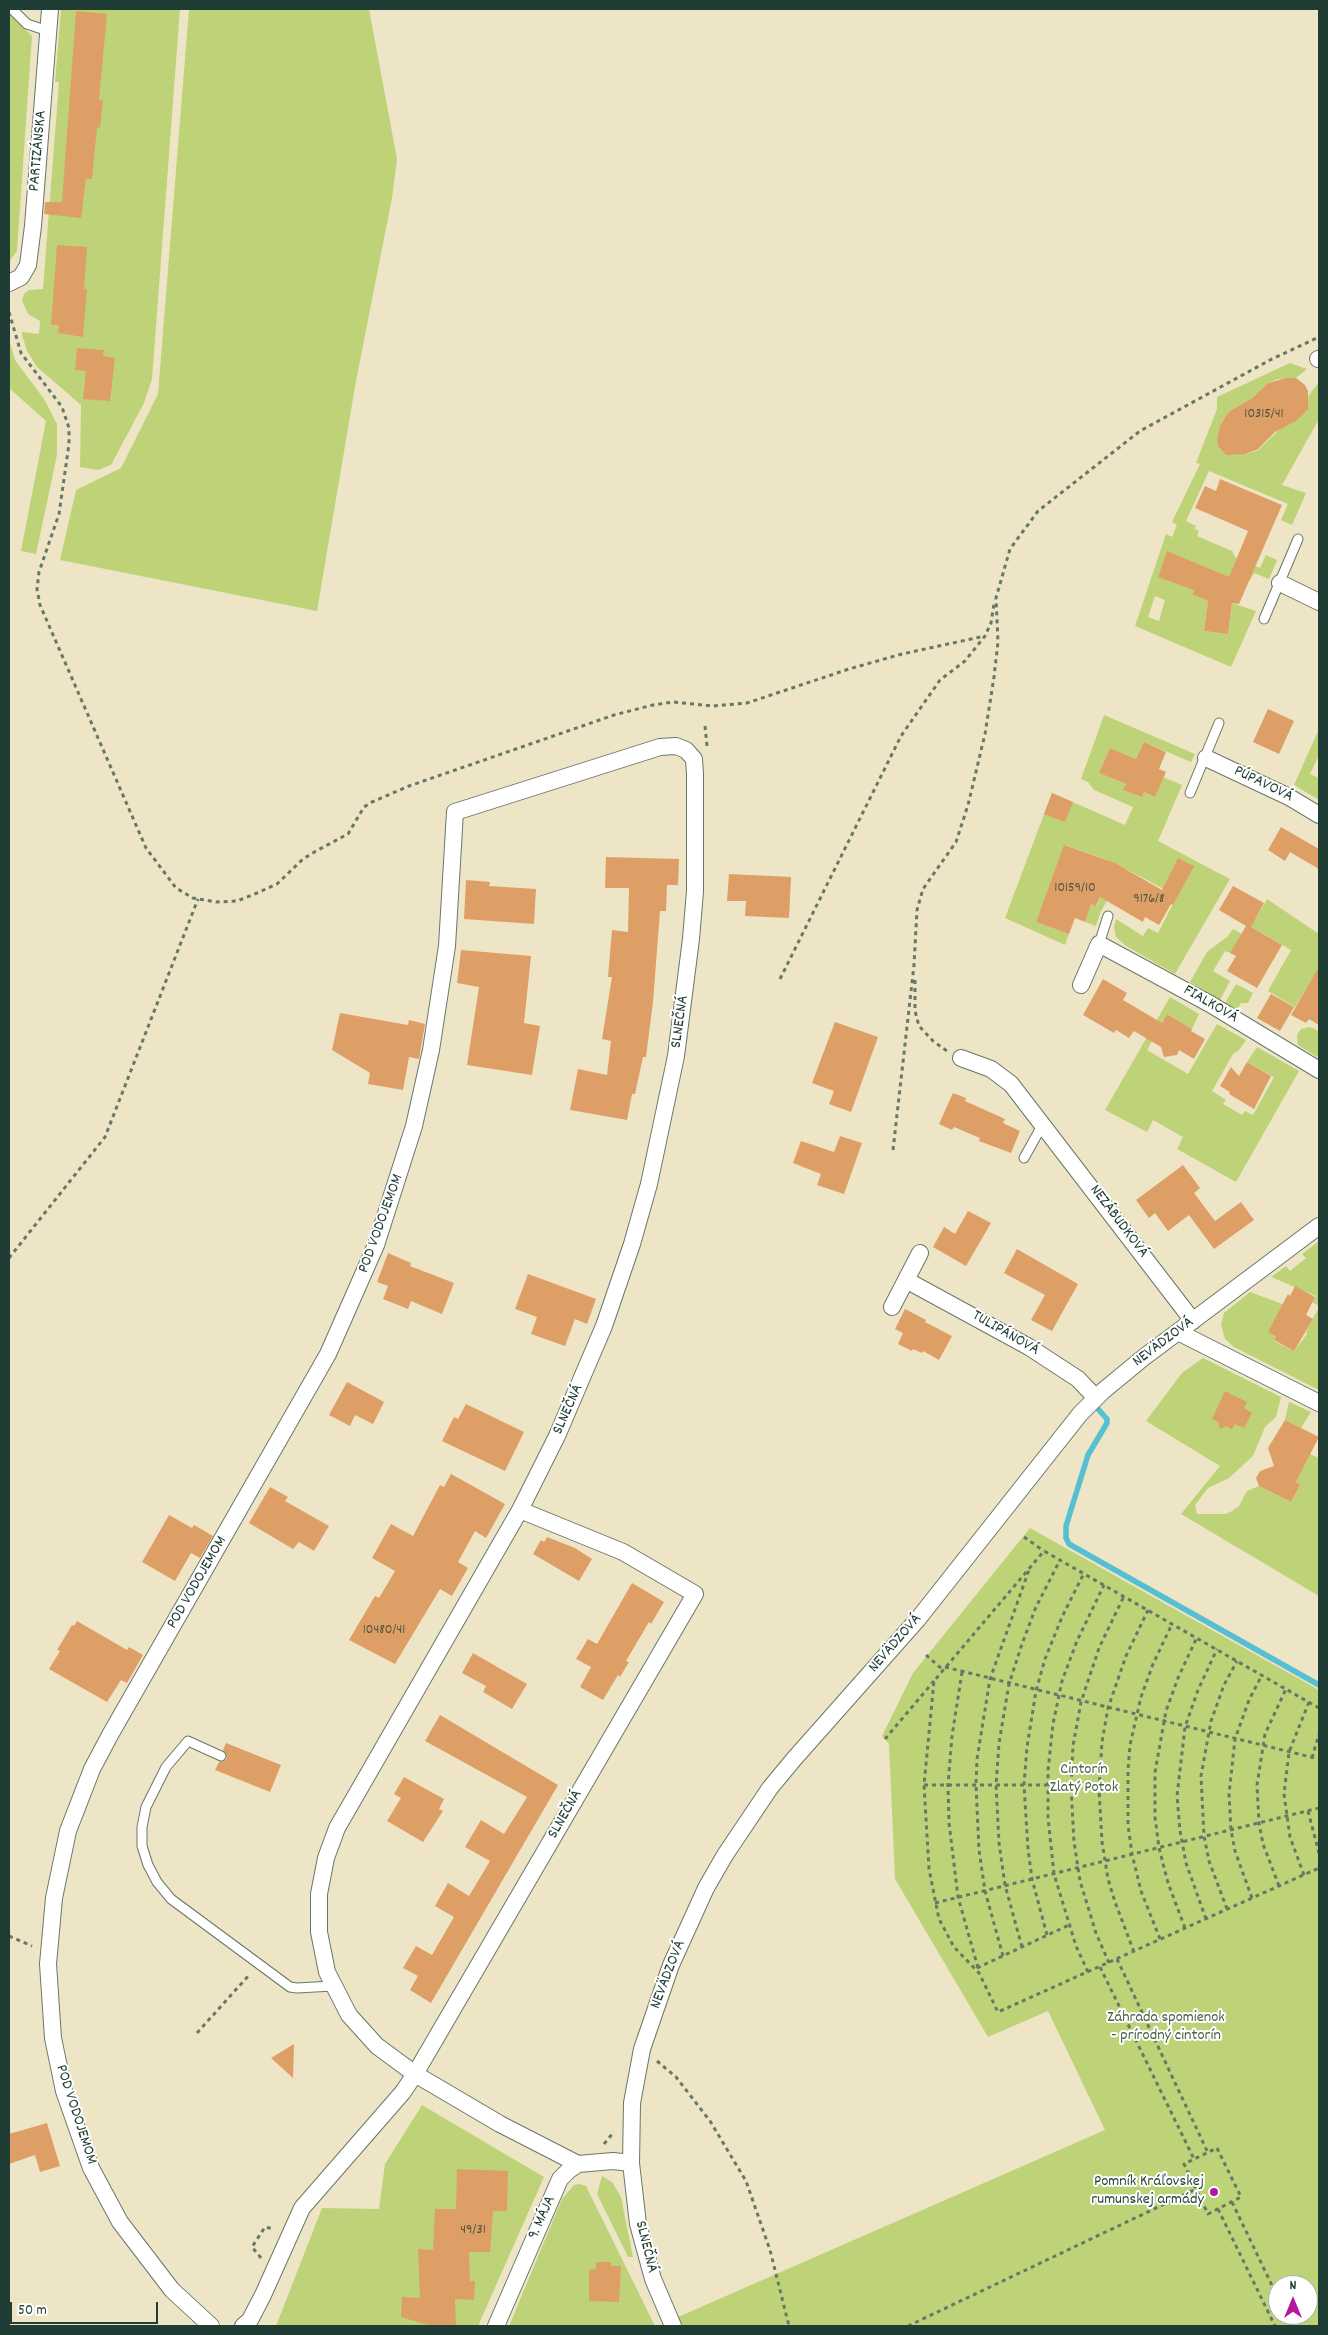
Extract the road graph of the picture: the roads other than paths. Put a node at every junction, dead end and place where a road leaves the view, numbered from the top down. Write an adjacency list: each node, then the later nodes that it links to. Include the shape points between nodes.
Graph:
1 (12, 9): 3 (lane, via 27,24)
2 (50, 9): 3 (street, PARTIZÁNSKA)
3 (48, 31): 4 (street, PARTIZÁNSKA, via 28,265 21,277)
4 (9, 283)
5 (1298, 539): 6 (lane)
6 (1280, 583): 7 (street); 8 (lane)
7 (1319, 602)
8 (1264, 619)
9 (1219, 724): 10 (lane)
10 (1206, 758): 11 (lane); 13 (street, PÚPAVOVÁ, via 1289,797)
11 (1190, 794)
12 (455, 812): 29 (street, SLNEČNÁ, via 660,747 676,746 686,750 694,760 695,862 691,939 676,1056 649,1184 604,1326 557,1436); 35 (street, POD VODOJEMOM, via 447,946 433,1041 414,1126 379,1237 345,1319 302,1403 92,1769 68,1831 59,1868 48,1954 49,2003 58,2066 76,2131 91,2168 120,2222 172,2290)
13 (1319, 815)
14 (1108, 916): 15 (lane)
15 (1100, 944): 16 (street); 18 (street, FIALKOVÁ, via 1210,1004)
16 (1082, 985)
17 (961, 1058): 19 (street, NEZÁBUDKOVÁ, via 991,1069 1011,1084)
18 (1319, 1070)
19 (1043, 1124): 20 (lane); 25 (street, NEZÁBUDKOVÁ)
20 (1024, 1158)
21 (1319, 1226): 25 (street, NEVÄDZOVÁ)
22 (920, 1253): 23 (street)
23 (906, 1280): 24 (street); 27 (street, TULIPÁNOVÁ, via 1029,1347 1078,1379)
24 (892, 1307)
25 (1193, 1321): 26 (street, NEVÄDZOVÁ)
26 (1178, 1332): 27 (street, NEVÄDZOVÁ); 28 (street)
27 (1096, 1398): 33 (street, NEVÄDZOVÁ, via 1058,1440 918,1619 770,1788 725,1855 706,1888 671,1965 642,2049 632,2103)
28 (1319, 1403)
29 (520, 1510): 31 (street, SLNEČNÁ, via 357,1790 331,1843 322,1875 318,1914 321,1950); 32 (street, SLNEČNÁ, via 623,1552 695,1594)
30 (221, 1756): 31 (lane, via 188,1741 166,1767 146,1807 142,1827 142,1846 148,1865 171,1898 292,1987)
31 (333, 1986): 32 (street, SLNEČNÁ, via 349,2015 362,2030 377,2046)
32 (415, 2074): 34 (street, SLNEČNÁ, via 516,2133); 36 (street, via 302,2208 263,2295 250,2320)
33 (631, 2163): 34 (street); 38 (street, SLNEČNÁ, via 640,2233 653,2280)
34 (578, 2164): 37 (street, 9. MÁJA, via 560,2179)
35 (211, 2326)
36 (243, 2326)
37 (496, 2326)
38 (673, 2326)

